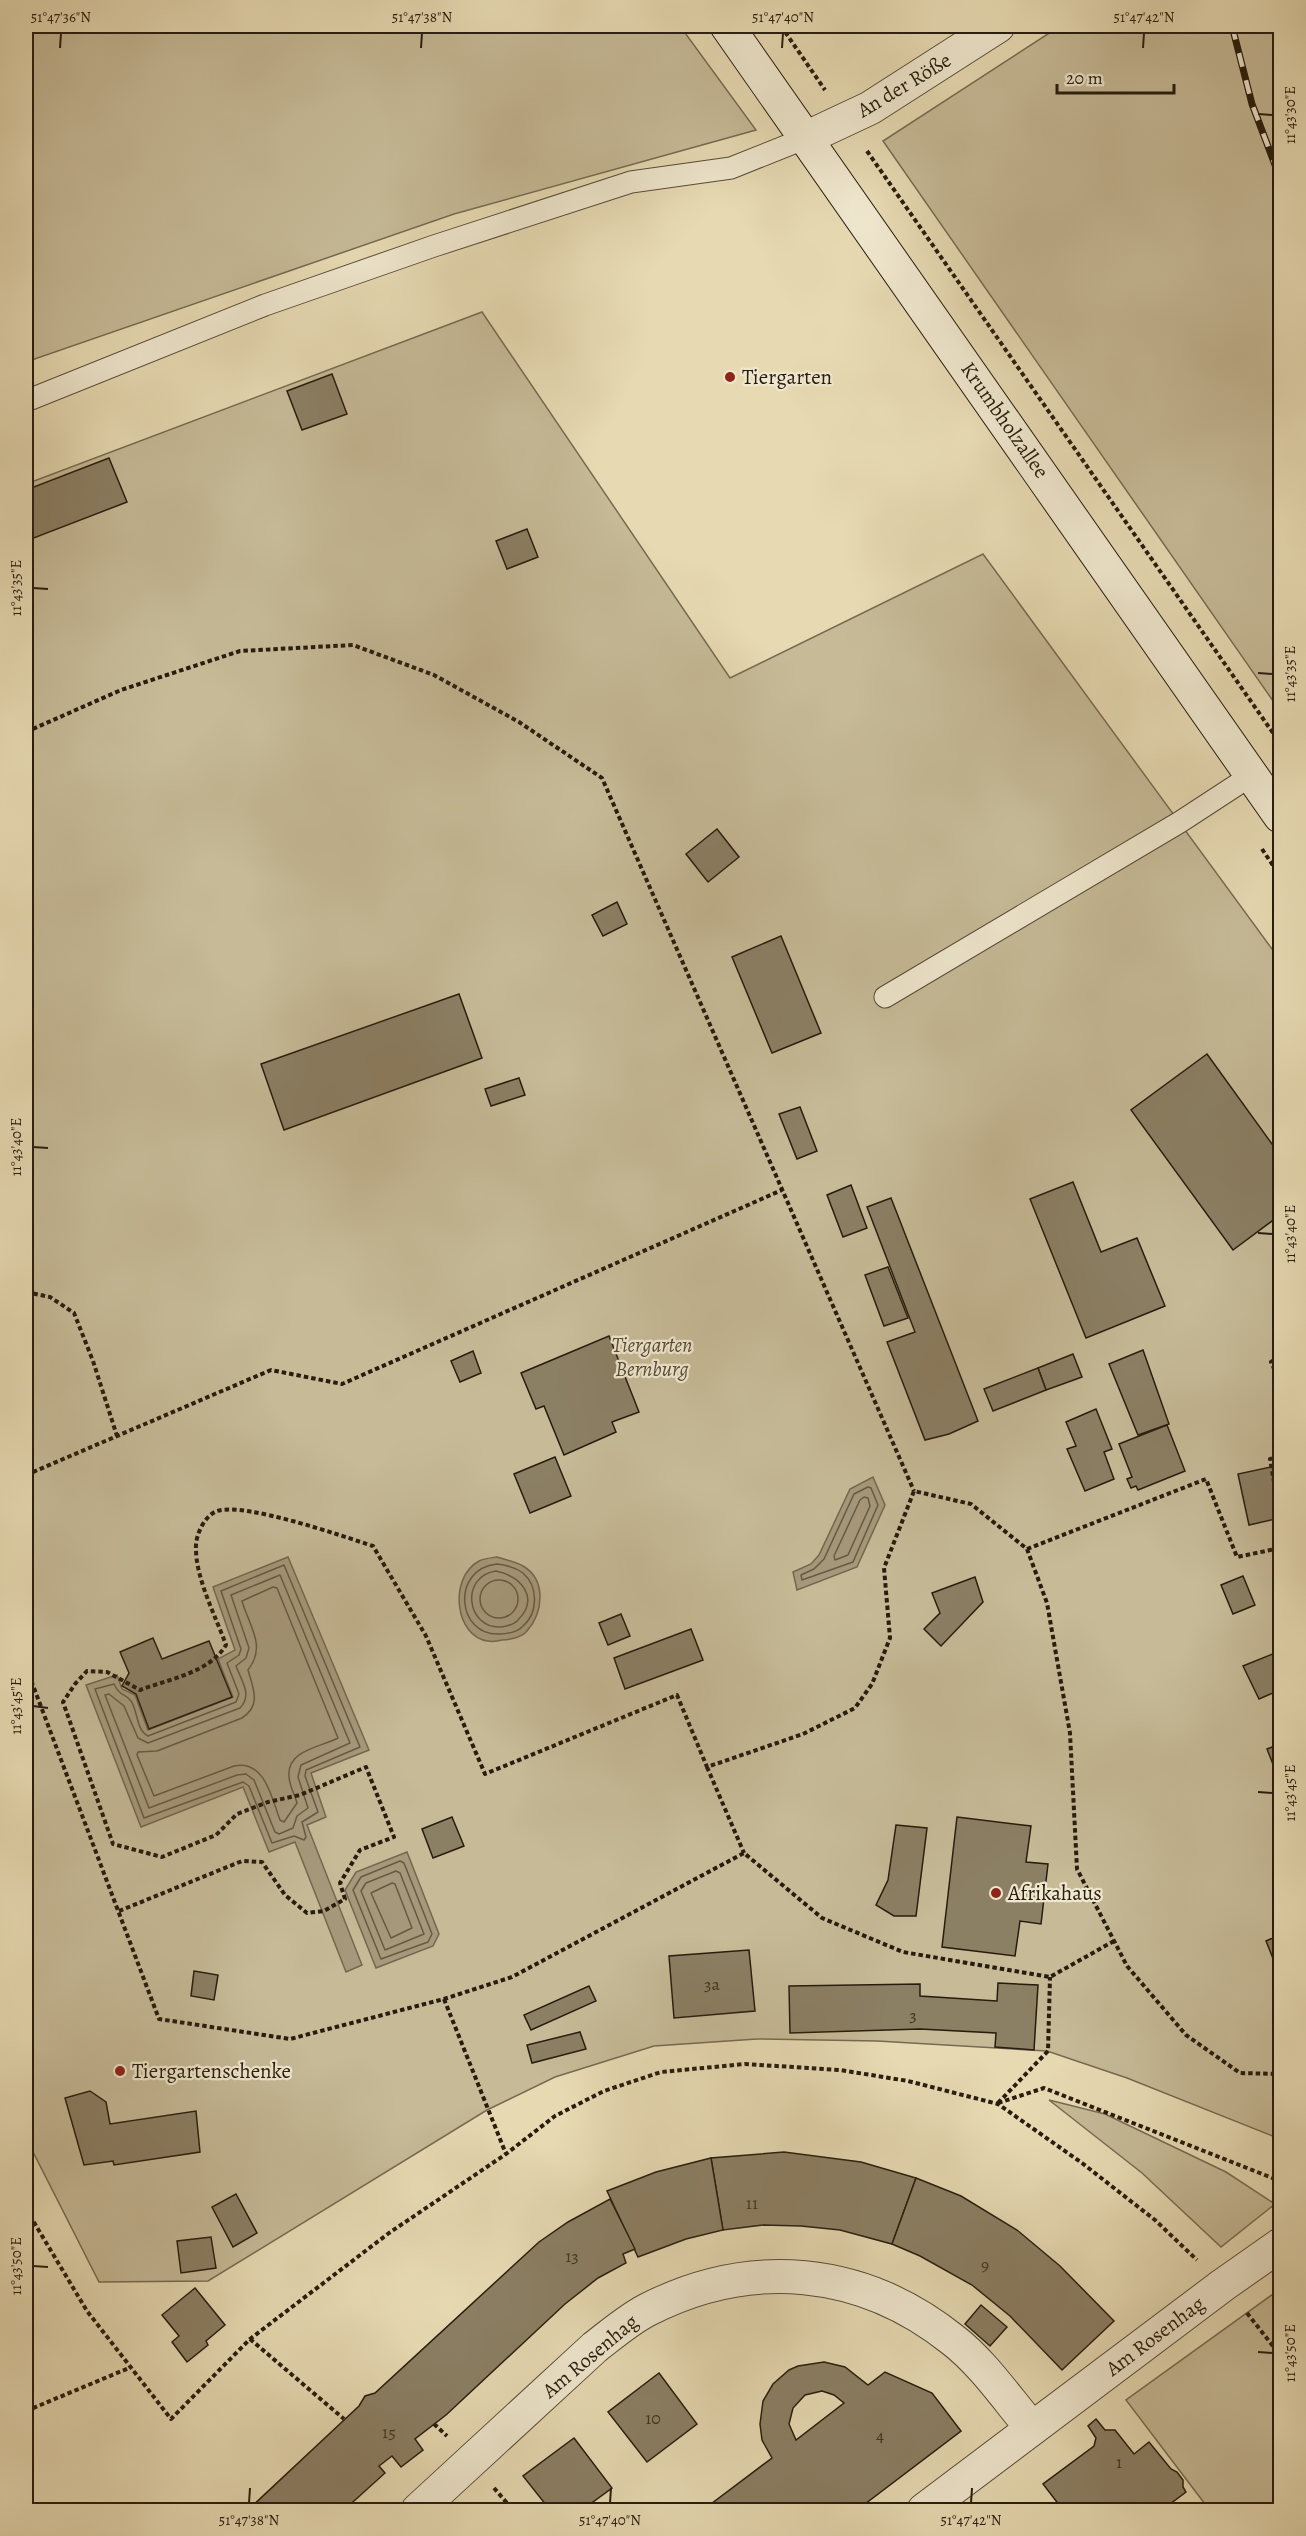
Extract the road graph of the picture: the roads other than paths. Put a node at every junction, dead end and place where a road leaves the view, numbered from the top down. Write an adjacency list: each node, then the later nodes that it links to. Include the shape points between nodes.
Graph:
1 (727, 26): 3 (street, Krumbholzallee)
2 (998, 26): 3 (street, An der Röße, via 870,108)
3 (806, 138): 4 (lane, via 731,168 631,182 434,246 265,305); 5 (street, Krumbholzallee)
4 (26, 401)
5 (1252, 775): 6 (street, Krumbholzallee); 7 (lane)
6 (1281, 816)
7 (885, 997)
8 (1281, 2245): 9 (street, Am Rosenhag)
9 (1032, 2428): 10 (street, Am Rosenhag, via 954,2340 904,2306 854,2286 801,2276 739,2278 676,2296 624,2324); 11 (street, Am Rosenhag)
10 (418, 2511)
11 (924, 2511)

